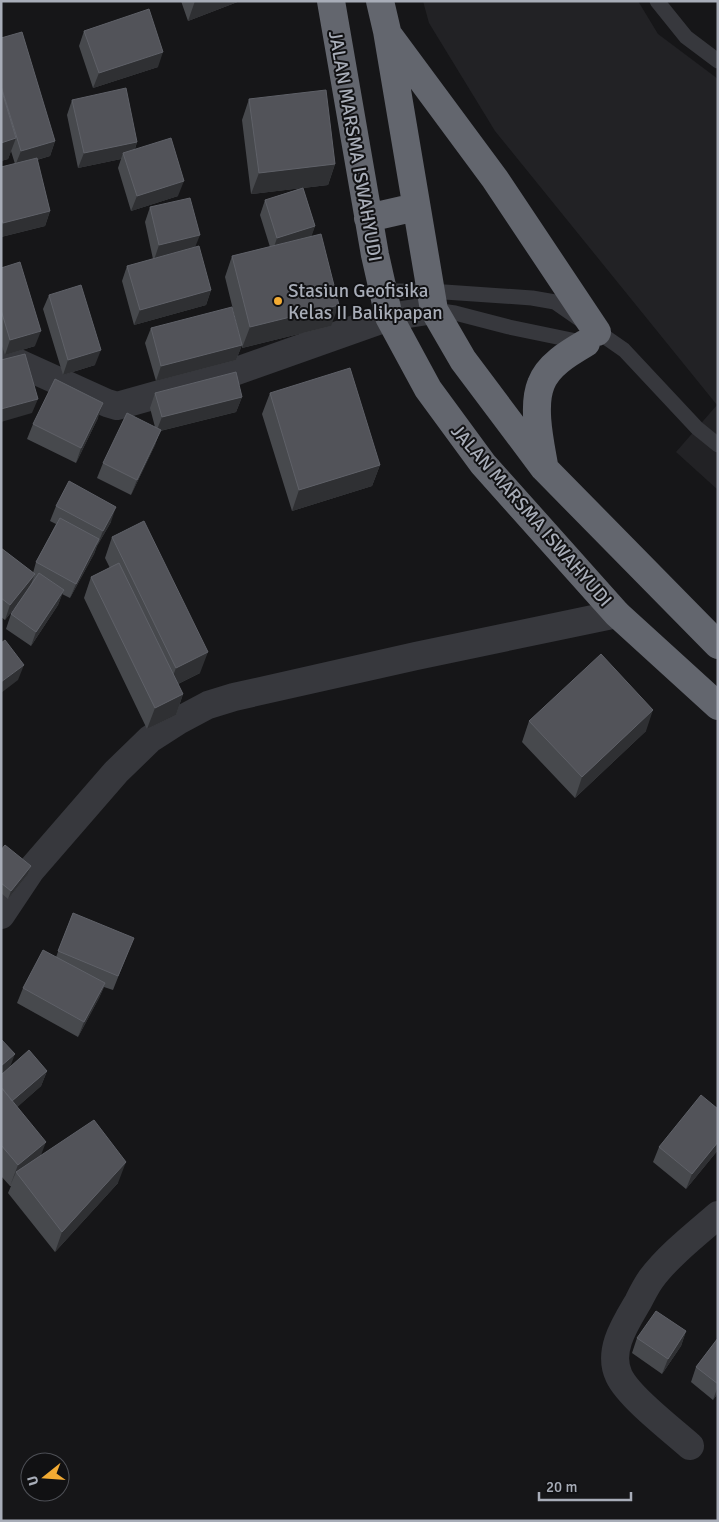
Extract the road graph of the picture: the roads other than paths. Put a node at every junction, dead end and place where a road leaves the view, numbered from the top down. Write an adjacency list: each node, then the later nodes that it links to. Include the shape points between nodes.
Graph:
1 (331, 1): 7 (highway, JALAN MARSMA ISWAHYUDI)
2 (380, 1): 4 (highway)
3 (657, 1): 5 (lane, via 686,37)
4 (387, 31): 6 (highway); 11 (highway, via 495,179)
5 (718, 61)
6 (416, 207): 7 (highway); 9 (highway)
7 (368, 218): 8 (highway, JALAN MARSMA ISWAHYUDI)
8 (382, 291): 9 (lane); 10 (highway, JALAN MARSMA ISWAHYUDI)
9 (432, 300): 10 (street); 11 (lane, via 455,313 509,327); 11 (lane, via 532,298 556,302); 14 (highway, via 463,360)
10 (389, 317): 12 (street, via 217,378 117,406); 15 (highway, JALAN MARSMA ISWAHYUDI, via 428,389 483,464)
11 (592, 338): 13 (lane, via 624,350 697,428); 14 (highway, via 564,356 541,384 538,422)
12 (1, 355)
13 (718, 445)
14 (544, 468): 16 (highway)
15 (617, 614): 17 (highway, JALAN MARSMA ISWAHYUDI); 18 (street, via 416,656 208,705 150,739 116,772 32,870)
16 (718, 645)
17 (718, 706)
18 (1, 915)
19 (718, 1215): 20 (street, via 687,1241 652,1278 627,1320 614,1360 628,1390)
20 (690, 1446)

